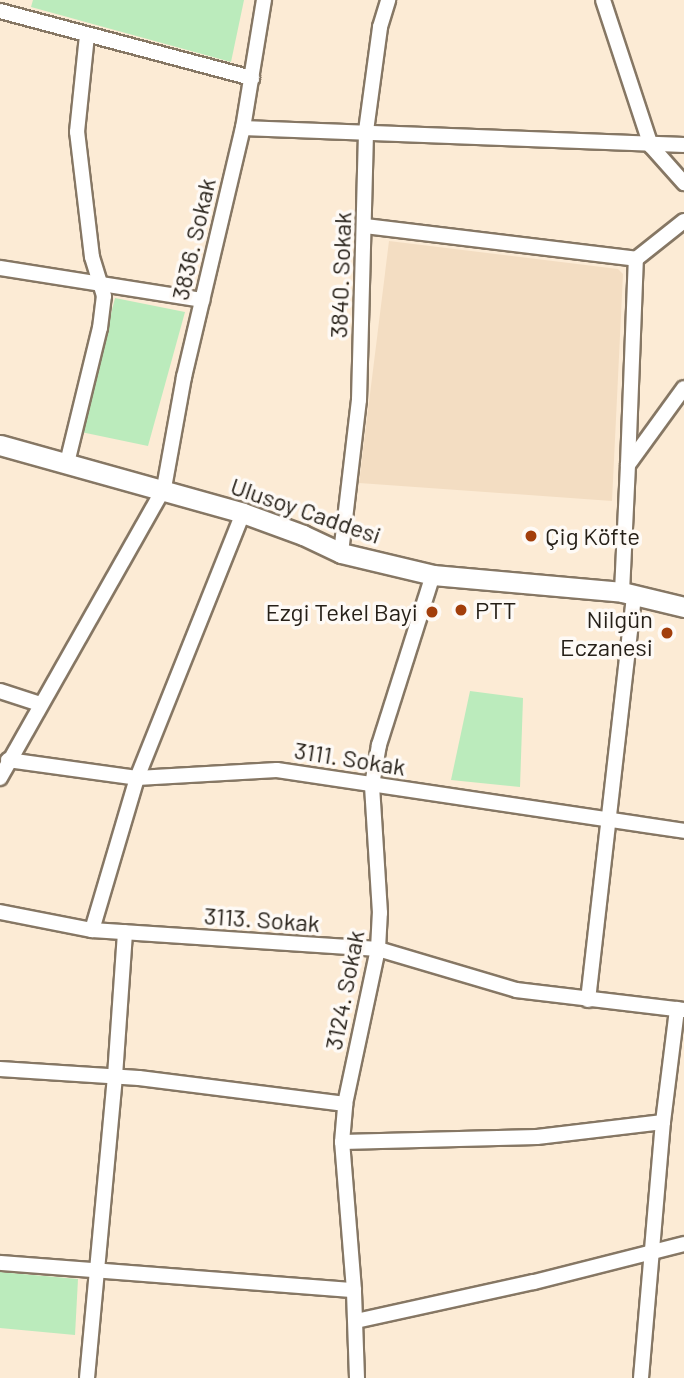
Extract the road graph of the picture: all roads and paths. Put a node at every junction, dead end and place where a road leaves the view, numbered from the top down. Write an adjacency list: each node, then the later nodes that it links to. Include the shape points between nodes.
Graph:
1 (264, 0): 6 (street, 3836. Sokak)
2 (388, 0): 8 (street, 3840. Sokak)
3 (603, 0): 10 (street)
4 (0, 11): 5 (street)
5 (87, 36): 6 (street); 16 (street, via 77,132 92,257)
6 (252, 78): 7 (street, 3836. Sokak)
7 (243, 128): 8 (street); 17 (street, 3836. Sokak)
8 (366, 131): 10 (street); 13 (street, 3840. Sokak)
9 (684, 145): 10 (street)
10 (651, 146): 11 (street)
11 (684, 183)
12 (684, 221): 14 (street)
13 (365, 226): 14 (street); 24 (street, 3840. Sokak, via 359,400)
14 (636, 259): 21 (street)
15 (0, 268): 16 (street)
16 (100, 284): 17 (street); 20 (street, via 104,296 100,328)
17 (202, 300): 22 (street, 3836. Sokak)
18 (684, 388): 21 (street)
19 (0, 445): 20 (street, Ulusoy Caddesi)
20 (67, 463): 22 (street, Ulusoy Caddesi)
21 (628, 465): 26 (street)
22 (164, 488): 23 (street, Ulusoy Caddesi); 29 (street, 3836. Sokak)
23 (243, 513): 24 (street, Ulusoy Caddesi); 32 (street)
24 (341, 553): 25 (street, Ulusoy Caddesi)
25 (433, 575): 26 (street, Ulusoy Caddesi); 33 (street, 3124. Sokak, via 379,745)
26 (628, 594): 27 (street, Ulusoy Caddesi); 34 (street)
27 (684, 607)
28 (0, 691): 29 (street)
29 (40, 704): 30 (street, 3836. Sokak)
30 (8, 760): 31 (street, 3836. Sokak); 32 (street, 3111. Sokak)
31 (0, 778)
32 (137, 778): 33 (street, 3111. Sokak, via 277,770); 37 (street)
33 (372, 785): 34 (street, 3111. Sokak); 39 (street, 3124. Sokak)
34 (610, 820): 35 (street, 3111. Sokak); 40 (street)
35 (684, 831)
36 (0, 912): 37 (street, 3113. Sokak)
37 (92, 930): 38 (street, 3113. Sokak)
38 (125, 932): 39 (street, 3113. Sokak); 43 (street)
39 (378, 949): 40 (street, 3113. Sokak, via 516,990); 44 (street, 3124. Sokak)
40 (588, 1000): 41 (street, 3113. Sokak)
41 (680, 1009): 45 (street)
42 (0, 1069): 43 (street)
43 (115, 1076): 44 (street); 50 (street)
44 (345, 1104): 46 (street, 3124. Sokak)
45 (663, 1122): 46 (street, via 537,1137); 48 (street)
46 (342, 1142): 51 (street, 3124. Sokak)
47 (684, 1244): 48 (street)
48 (652, 1251): 52 (street); 55 (street)
49 (0, 1263): 50 (street)
50 (95, 1270): 51 (street); 53 (street)
51 (355, 1290): 52 (street, 3124. Sokak)
52 (356, 1321): 54 (street, 3124. Sokak)
53 (87, 1378)
54 (357, 1378)
55 (641, 1378)

